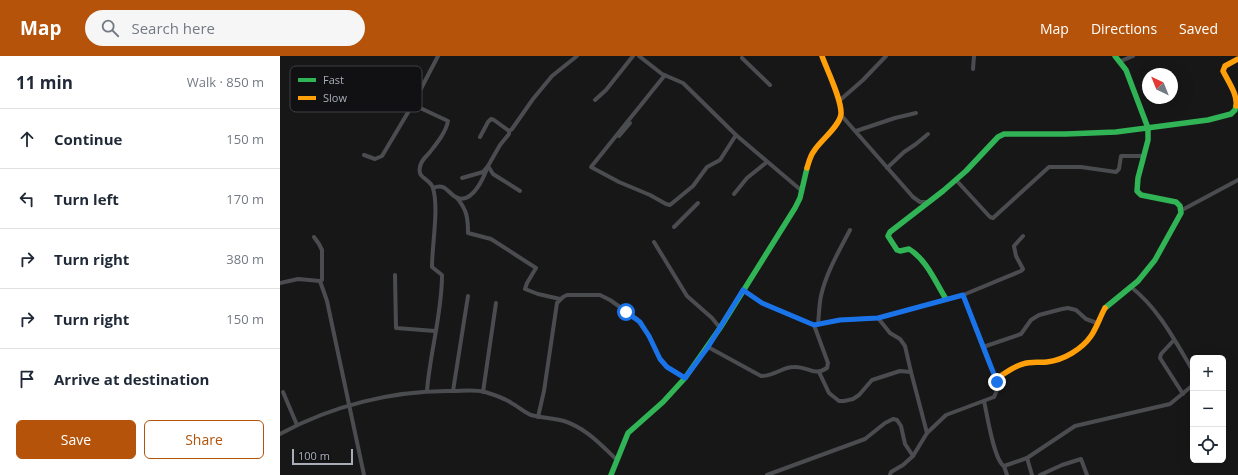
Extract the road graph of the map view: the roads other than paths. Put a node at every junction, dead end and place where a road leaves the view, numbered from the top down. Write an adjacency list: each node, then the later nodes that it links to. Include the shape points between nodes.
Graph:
1 (438, 56): 16 (street)
2 (577, 56): 25 (street, via 552,76)
3 (632, 56): 17 (street)
4 (639, 56): 14 (street)
5 (822, 56): 18 (street)
6 (886, 56): 18 (street)
7 (974, 56): 13 (street)
8 (1116, 56): 12 (street)
9 (1133, 56): 12 (street)
10 (742, 59): 15 (street)
11 (1238, 59): 24 (street, via 1225,66 1223,71 1237,103 1234,112 1208,120)
12 (1121, 61): 24 (street, via 1130,75 1134,93)
13 (973, 69)
14 (665, 75): 28 (street, via 683,83); 28 (street, via 591,167 670,205 693,186 707,167 720,160)
15 (770, 86)
16 (422, 87)
17 (595, 100)
18 (838, 101): 22 (street)
19 (422, 108): 39 (street, via 448,121 447,128 434,148 421,161 419,172)
20 (408, 112): 31 (street, via 382,156 376,159)
21 (916, 113): 26 (street)
22 (841, 115): 26 (street); 41 (street, via 814,150)
23 (633, 119): 30 (street, via 626,130)
24 (1148, 127): 32 (street); 37 (street, via 1104,133 1004,134)
25 (509, 131): 29 (street, via 491,119); 34 (street)
26 (856, 132): 35 (street)
27 (928, 134): 35 (street)
28 (736, 135): 33 (street)
29 (480, 137)
30 (604, 148)
31 (364, 155)
32 (1143, 156): 37 (street, via 1121,156 1116,172 1081,167 1049,167 993,218); 46 (street, via 1136,188 1138,192 1144,196 1174,201)
33 (767, 162): 41 (street); 42 (street, via 747,178)
34 (488, 166): 36 (street, via 483,172); 40 (street, via 493,174); 43 (street, via 472,195)
35 (887, 168): 44 (street, via 913,197 920,202)
36 (462, 178)
37 (956, 180): 44 (street)
38 (1238, 180): 46 (street)
39 (433, 188): 43 (street, via 444,188); 66 (street, via 436,204 432,268 442,275 442,293)
40 (520, 191)
41 (802, 191): 56 (street, via 787,223)
42 (734, 194)
43 (457, 198): 59 (street, via 464,206 468,217 468,233 491,239 536,268 525,289)
44 (929, 202): 60 (street, via 890,232 888,237 898,251 906,248 911,250)
45 (698, 203): 47 (street)
46 (1182, 210): 55 (street, via 1155,260)
47 (674, 228)
48 (850, 230): 64 (street, via 823,289)
49 (1023, 236): 57 (street, via 1014,246 1023,269 1021,271)
50 (314, 237): 53 (street, via 322,250 323,278)
51 (654, 242): 65 (street, via 687,296)
52 (395, 275): 66 (street, via 396,328)
53 (320, 281): 54 (street, via 298,279); 90 (street, via 327,301)
54 (280, 283)
55 (1131, 287): 63 (street, via 1106,307); 67 (street, via 1155,311)
56 (743, 290): 64 (street, via 762,303); 65 (street)
57 (963, 295): 60 (street); 69 (street)
58 (468, 296): 77 (street)
59 (560, 299): 73 (street, via 572,294 604,296 637,320 649,336 660,359 667,367); 82 (street, via 557,303)
60 (946, 299): 62 (street)
61 (496, 302): 79 (street)
62 (878, 318): 64 (street, via 840,320); 72 (street, via 890,333 903,342)
63 (1097, 323): 69 (street, via 1086,319 1076,310 1062,309 1031,320 1021,334); 74 (street, via 1089,339 1064,358 1021,364)
64 (816, 325): 71 (street, via 828,363 827,368)
65 (720, 328): 68 (street)
66 (435, 331): 76 (street)
67 (1174, 340): 70 (street); 80 (street, via 1160,358)
68 (708, 347): 71 (street, via 761,376 770,376 784,369 796,367); 73 (street)
69 (983, 347): 74 (street)
70 (1190, 366)
71 (819, 372): 72 (street, via 829,393 839,401 844,401 859,395 872,380 900,371)
72 (911, 372): 84 (street)
73 (685, 378): 88 (street, via 628,433)
74 (996, 379): 81 (street, via 995,396)
75 (1190, 388): 80 (street)
76 (427, 391): 77 (street); 83 (street, via 350,406)
77 (454, 391): 79 (street)
78 (283, 392): 83 (street)
79 (483, 392): 82 (street, via 504,399)
80 (1183, 394): 87 (street, via 1170,404 1075,426)
81 (984, 401): 84 (street, via 946,415); 89 (street, via 996,456)
82 (538, 417): 88 (street, via 563,421 581,429)
83 (297, 425): 85 (street)
84 (928, 433): 86 (street)
85 (280, 434)
86 (913, 456): 92 (street, via 905,444 901,426 893,419 865,439); 93 (street)
87 (1027, 458): 89 (street); 95 (street)
88 (617, 460): 91 (street)
89 (1004, 466): 94 (street)
90 (364, 475)
91 (611, 475)
92 (767, 475)
93 (890, 475)
94 (1007, 475)
95 (1032, 475)
96 (1040, 475): 97 (street, via 1080,459)
97 (1087, 475)

